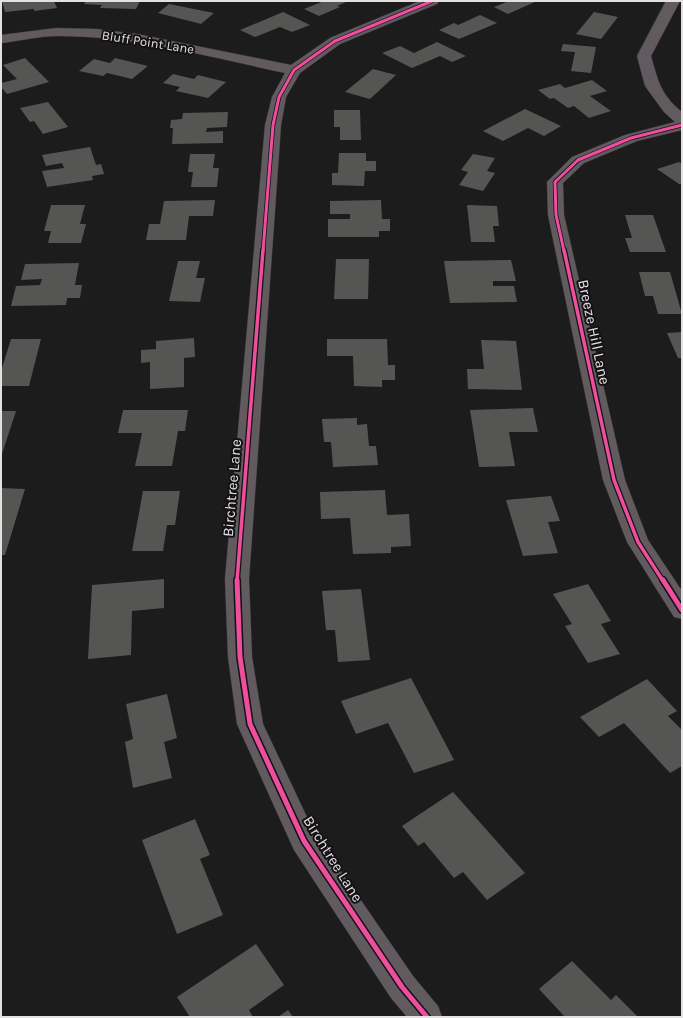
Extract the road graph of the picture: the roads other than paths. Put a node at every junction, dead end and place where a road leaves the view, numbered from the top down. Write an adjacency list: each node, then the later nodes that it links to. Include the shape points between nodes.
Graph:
1 (673, 1): 5 (street, via 644,56 652,86 669,109)
2 (424, 2): 4 (street, Birchtree Lane, via 335,41)
3 (1, 39): 4 (street, Bluff Point Lane, via 56,32 96,33 137,38)
4 (294, 70): 8 (street, Birchtree Lane, via 279,97 273,125 237,579 240,657 250,724 304,841 402,987)
5 (682, 120)
6 (682, 125): 7 (street, Breeze Hill Lane, via 631,138 578,160 555,182 556,215 614,480 638,542)
7 (682, 610)
8 (427, 1017)

